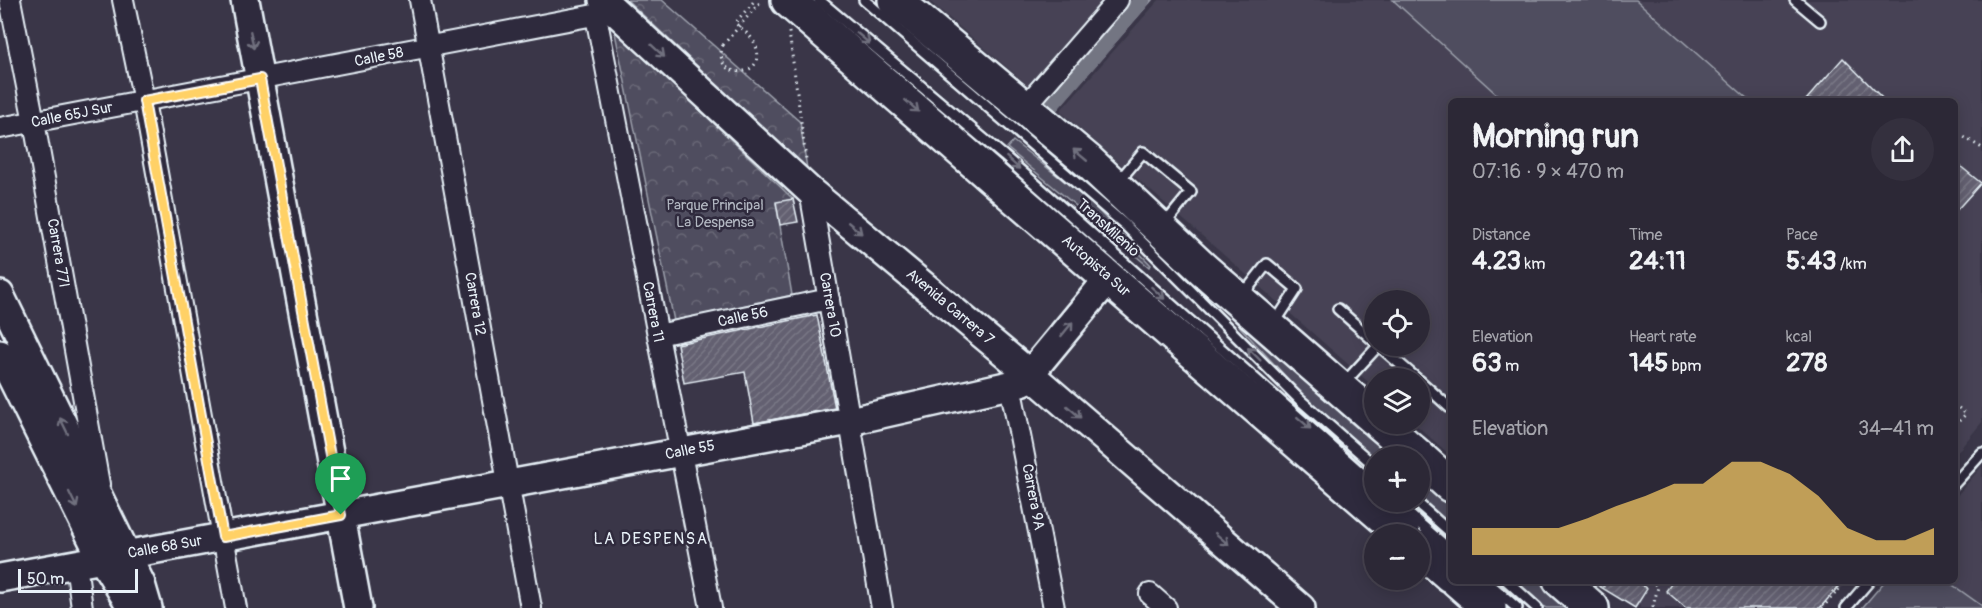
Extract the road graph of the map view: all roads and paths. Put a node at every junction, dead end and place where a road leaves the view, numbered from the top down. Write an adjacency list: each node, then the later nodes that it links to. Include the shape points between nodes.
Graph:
1 (10, 0): 19 (street, Carrera 77I)
2 (123, 0): 17 (street)
3 (245, 0): 16 (street, one-way to 16)
4 (420, 0): 15 (street, Carrera 12)
5 (755, 0): 6 (path, bridge, via 735,23 741,29 753,40 758,53 750,69 734,71 725,66 721,50 723,45 731,36 739,27 746,18)
6 (762, 0)
7 (819, 0): 51 (lane, TransMilenio, one-way to 51, via 1004,156)
8 (864, 0): 49 (lane, TransMilenio, one-way to 8, via 1300,400 1124,224)
9 (896, 0): 18 (highway)
10 (1119, 0): 18 (street)
11 (1795, 0): 14 (lane)
12 (605, 9): 15 (street, Calle 58); 24 (street, Avenida Carrera 7, one-way to 24); 33 (street, Carrera 11)
13 (788, 13): 24 (path); 26 (highway, Autopista Sur, one-way to 26)
14 (1820, 21)
15 (429, 47): 16 (street, Calle 58); 53 (street, Carrera 12)
16 (260, 79): 17 (street, Calle 58); 57 (street)
17 (144, 101): 19 (street, Calle 65J Sur); 60 (street)
18 (1024, 108): 23 (highway, one-way to 18)
19 (34, 122): 20 (street, Calle 65J Sur); 54 (street, Carrera 77I)
20 (0, 128)
21 (1958, 133): 22 (path)
22 (1982, 148)
23 (1115, 186): 25 (highway); 25 (lane, via 1143,152 1191,192)
24 (810, 191): 28 (street, Carrera 10); 38 (street, Avenida Carrera 7, one-way to 38)
25 (1161, 229): 29 (highway)
26 (1109, 278): 38 (street, one-way to 26); 58 (highway, Autopista Sur)
27 (0, 295): 54 (street, Carrera 77I, one-way to 27)
28 (829, 299): 33 (street, Calle 56); 44 (street, Carrera 10)
29 (1238, 300): 31 (highway); 31 (lane, via 1267,264 1297,289)
30 (1338, 309): 32 (lane)
31 (1271, 328): 39 (highway)
32 (1364, 332)
33 (658, 335): 47 (street, Carrera 11)
34 (0, 354): 62 (street, Carrera 77I, one-way to 62)
35 (1369, 356): 39 (lane)
36 (1392, 356): 37 (lane)
37 (1405, 368)
38 (1020, 380): 44 (street, Calle 55); 84 (street, Carrera 9A); 86 (street, Avenida Carrera 7, one-way to 86)
39 (1340, 388): 43 (highway)
40 (1430, 390): 41 (lane)
41 (1448, 406)
42 (1958, 407): 45 (path, via 1966,414)
43 (1364, 409)
44 (850, 421): 47 (street, Calle 55); 83 (street, Carrera 10)
45 (1958, 422)
46 (1393, 434): 50 (highway)
47 (681, 452): 53 (street, Calle 55); 82 (street, Carrera 11)
48 (1982, 453): 52 (lane)
49 (1364, 456)
50 (1435, 468)
51 (1364, 475)
52 (1958, 480)
53 (507, 484): 57 (street, Calle 55); 81 (street, Carrera 12)
54 (104, 507): 62 (street, Carrera 77I)
55 (1407, 512): 61 (lane)
56 (1427, 512): 59 (lane)
57 (341, 515): 60 (street, Calle 55); 80 (street)
58 (1392, 524)
59 (1448, 530)
60 (223, 537): 62 (street, Calle 68 Sur); 79 (street)
61 (1448, 548)
62 (114, 557): 64 (street, Calle 68 Sur); 77 (street, Carrera 77I); 78 (street, Carrera 77I, via 141,584)
63 (1430, 558): 65 (highway)
64 (76, 564): 66 (street, Calle 68 Sur); 76 (street)
65 (1448, 573)
66 (0, 578)
67 (1462, 584): 87 (highway)
68 (1490, 584): 88 (lane)
69 (1510, 584): 89 (lane)
70 (1569, 584): 74 (highway)
71 (1655, 584): 90 (path, via 1658,587 1653,606)
72 (1837, 584): 91 (path, via 1840,587)
73 (1867, 584): 92 (lane)
74 (1598, 597)
75 (1151, 601): 85 (street)
76 (82, 608)
77 (132, 608)
78 (148, 608)
79 (236, 608)
80 (358, 608)
81 (531, 608)
82 (711, 608)
83 (882, 608)
84 (1054, 608)
85 (1166, 608)
86 (1301, 608)
87 (1489, 608)
88 (1517, 608)
89 (1537, 608)
90 (1656, 608)
91 (1822, 608)
92 (1846, 608)

